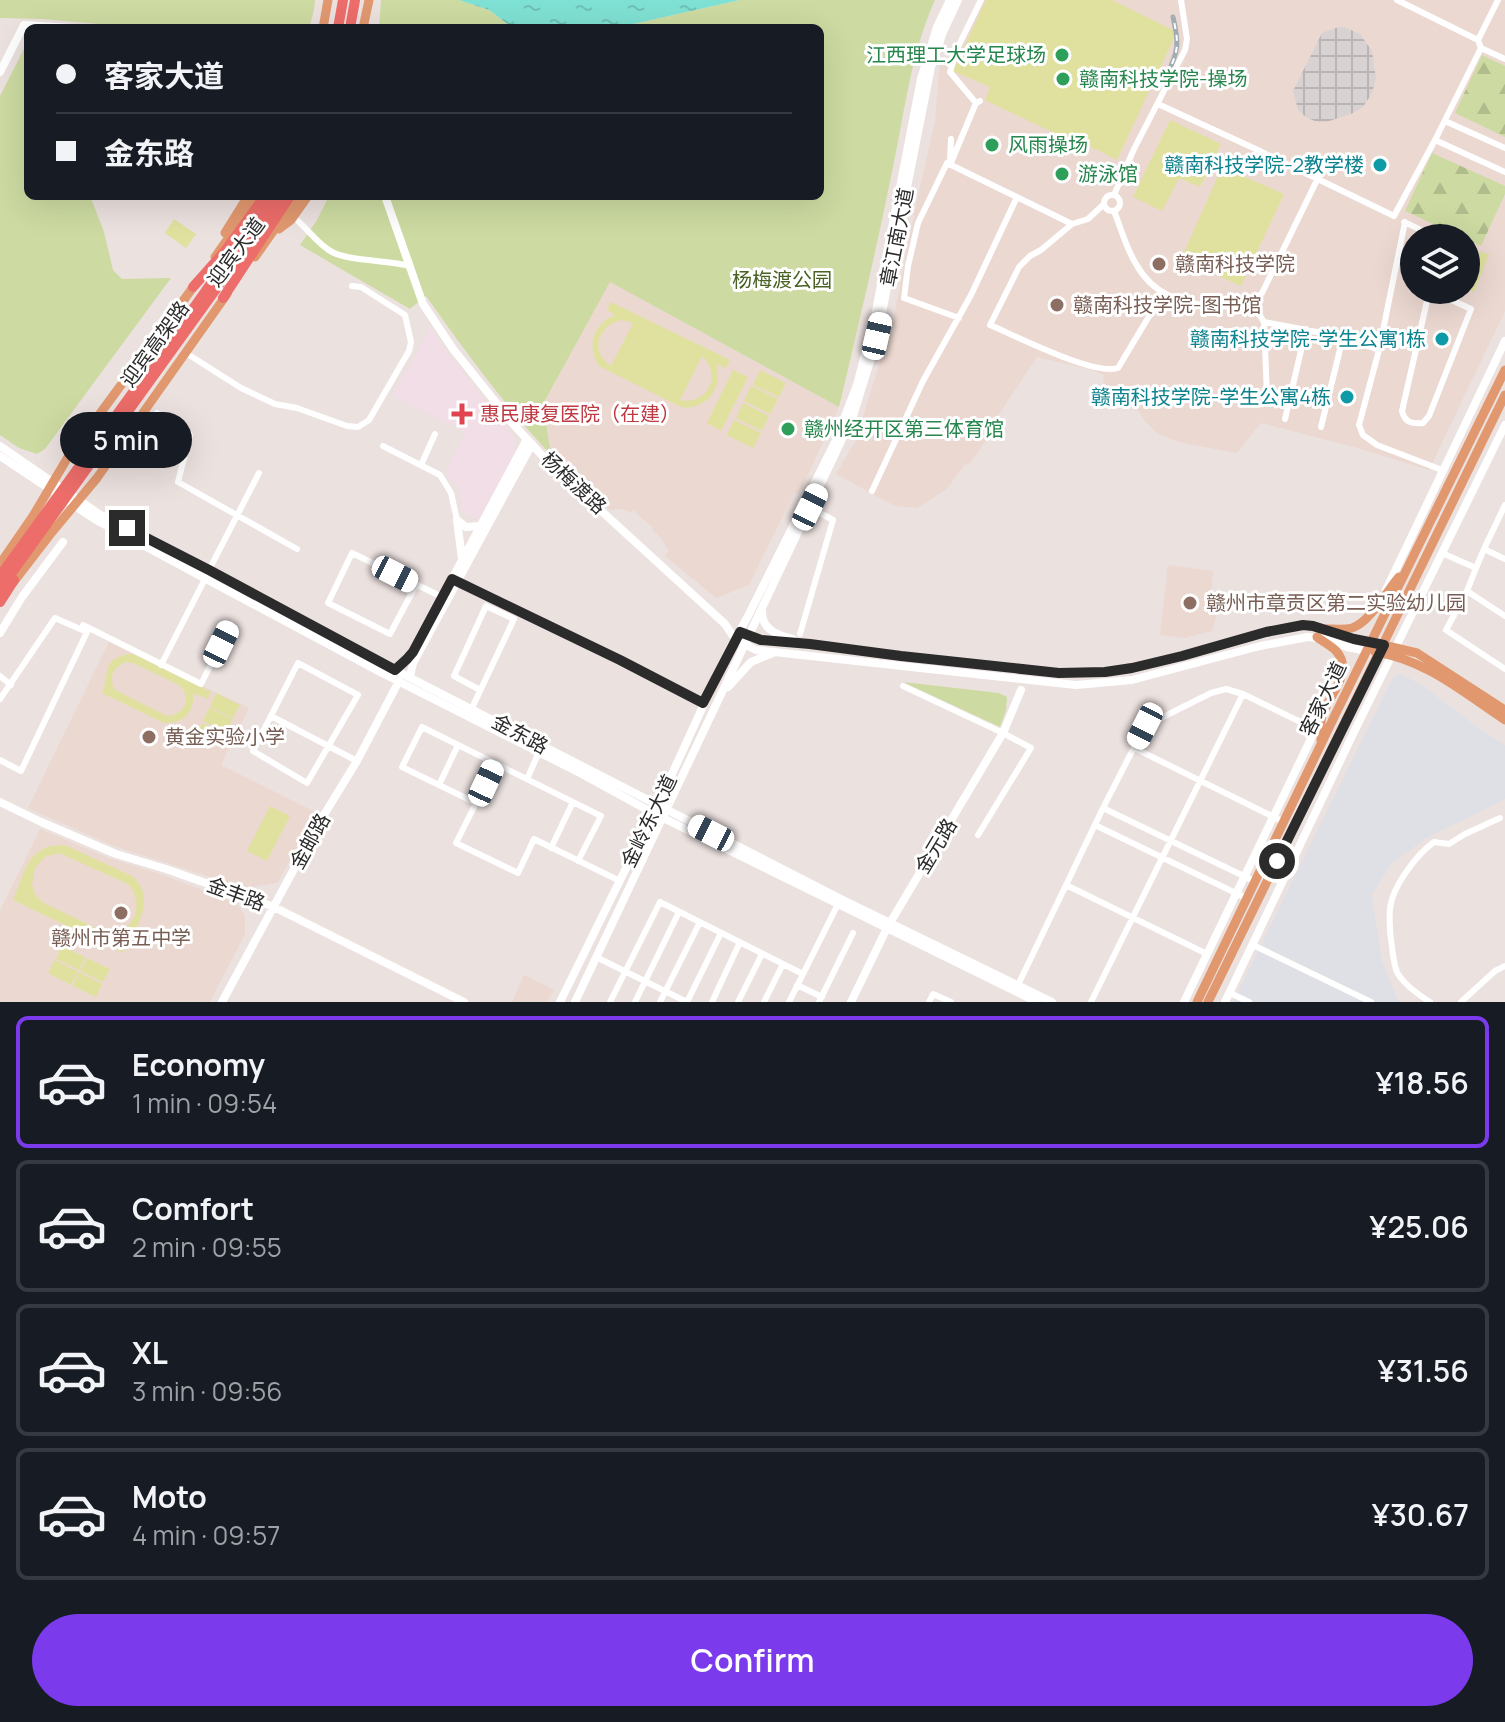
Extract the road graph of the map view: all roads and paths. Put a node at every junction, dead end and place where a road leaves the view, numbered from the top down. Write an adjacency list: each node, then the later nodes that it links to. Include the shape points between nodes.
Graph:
1 (328, 0): 11 (main road)
2 (343, 0): 12 (highway)
3 (355, 0): 13 (highway)
4 (369, 0): 14 (main road)
5 (950, 0): 17 (street, 章江南大道)
6 (958, 0): 17 (street, 章江南大道)
7 (981, 0): 25 (street, via 950,72 978,102)
8 (1181, 0): 20 (street, via 1185,50)
9 (1397, 0): 16 (street)
10 (1498, 0): 16 (street)
11 (324, 24)
12 (339, 24)
13 (351, 24)
14 (364, 24)
15 (24, 25): 19 (street)
16 (1479, 44): 18 (street); 21 (street)
17 (932, 52): 82 (street, 章江南大道, via 921,79 860,387)
18 (1505, 59)
19 (0, 72)
20 (1158, 104): 27 (street); 28 (street)
21 (1445, 121): 23 (street); 24 (street)
22 (951, 139): 25 (street)
23 (1435, 140): 26 (street); 41 (street)
24 (1505, 148)
25 (950, 165): 29 (street); 55 (street, via 918,223 904,298)
26 (1505, 172)
27 (1318, 178): 41 (street); 54 (street, via 1262,293)
28 (1114, 195): 39 (street); 40 (street, via 1120,204)
29 (1017, 197): 44 (street); 55 (street)
30 (246, 200): 50 (main road)
31 (255, 200): 50 (main road, 迎宾大道)
32 (262, 200): 50 (highway)
33 (271, 200): 46 (highway, 迎宾高架路)
34 (280, 200): 46 (highway, 迎宾高架路)
35 (287, 200): 53 (highway)
36 (295, 200): 47 (main road, 迎宾大道)
37 (305, 200): 47 (main road)
38 (386, 200): 48 (street, 杨梅渡路)
39 (1104, 204): 40 (street); 44 (street, via 1088,219)
40 (1114, 211): 52 (street, via 1136,264)
41 (1394, 216): 43 (street)
42 (298, 221): 48 (street, via 336,255)
43 (1405, 222): 45 (street); 60 (street)
44 (1072, 224): 52 (street, via 1019,267 990,325 1110,371 1118,368)
45 (1409, 224)
46 (252, 233): 80 (highway, 迎宾高架路); 84 (highway, 迎宾高架路)
47 (273, 233): 53 (main road, 迎宾大道)
48 (410, 266): 70 (street, 杨梅渡路, via 423,304 453,349)
49 (352, 286): 61 (street, via 405,315 411,342 369,420 358,427 275,404)
50 (193, 287): 78 (main road, 迎宾大道)
51 (1429, 290): 51 (street, via 1471,309 1429,416 1414,424 1402,411)
52 (1165, 295): 54 (street, via 1202,305)
53 (223, 298): 61 (main road, 迎宾大道)
54 (1252, 303): 56 (street)
55 (959, 318): 79 (street)
56 (1264, 322): 57 (street); 63 (street)
57 (1306, 329): 58 (street); 66 (street)
58 (1343, 337): 60 (street); 68 (street)
59 (1505, 341): 76 (street)
60 (1379, 350): 76 (street, via 1359,425 1363,435)
61 (186, 353): 80 (main road, 迎宾大道, via 97,478)
62 (1505, 370): 93 (main road, 客家大道)
63 (1267, 395)
64 (1505, 395): 116 (main road, 客家大道)
65 (157, 413): 83 (street, via 190,435 178,482)
66 (1285, 419)
67 (1505, 425): 90 (street)
68 (1321, 427)
69 (435, 434): 74 (street)
70 (530, 442): 86 (street); 98 (street); 113 (street, 杨梅渡路)
71 (0, 446): 75 (street, 金东路)
72 (383, 446): 74 (street)
73 (0, 456): 75 (street, 金东路)
74 (421, 465): 85 (street, via 440,475)
75 (24, 467): 78 (street, 金东路)
76 (1442, 470): 102 (street)
77 (259, 473): 83 (street)
78 (51, 486): 80 (street, 金东路); 94 (main road, 迎宾大道)
79 (872, 491)
80 (73, 501): 96 (street, 金东路, via 96,520); 100 (highway, 迎宾高架路); 104 (highway)
81 (1505, 505): 89 (street)
82 (807, 506): 105 (street, 章江南大道); 111 (street, via 833,520); 113 (street, 章江南大道)
83 (237, 516): 88 (street); 96 (street)
84 (39, 520): 94 (highway); 97 (highway, 迎宾高架路)
85 (457, 520): 86 (street, via 466,527); 91 (street)
86 (480, 526): 91 (street)
87 (63, 542): 110 (street)
88 (297, 549)
89 (1484, 549): 92 (street); 95 (street)
90 (1442, 553): 95 (street); 117 (street)
91 (462, 559): 98 (street)
92 (1505, 559)
93 (1409, 565): 102 (main road); 115 (main road, 客家大道)
94 (0, 566)
95 (1476, 568): 101 (street)
96 (208, 574): 119 (street); 121 (street, 金东路); 124 (street, 金东路)
97 (0, 576)
98 (455, 580): 103 (street); 123 (street); 132 (street)
99 (416, 585): 99 (street, via 352,553 328,603 390,634); 103 (street)
100 (0, 589)
101 (1467, 591): 106 (street); 120 (street, via 1446,630)
102 (1384, 594): 109 (main road, via 1358,625)
103 (442, 597): 121 (street, via 413,652)
104 (0, 600)
105 (762, 607): 113 (street, 章江南大道); 114 (street, via 769,629)
106 (1505, 616)
107 (231, 624): 119 (street, via 201,684)
108 (83, 625): 119 (street)
109 (1326, 629): 114 (street, via 1303,625 1132,668 1084,673); 115 (street)
110 (0, 633)
111 (800, 634)
112 (1317, 637): 115 (street); 118 (street, via 1260,646 1132,680 1076,685); 136 (main road, via 1339,654 1343,670)
113 (741, 638): 114 (street); 118 (street, via 756,650); 130 (street, 金岭东大道); 132 (street, 金岭东大道)
114 (810, 644)
115 (1369, 647): 116 (main road); 140 (main road, 客家大道)
116 (1382, 648): 117 (main road); 221 (main road, 客家大道)
117 (1394, 651): 134 (main road, via 1417,653); 137 (main road); 187 (street)
118 (774, 652): 130 (street, via 744,667)
119 (161, 665)
120 (1505, 669)
121 (395, 670): 123 (street, 金东路)
122 (0, 676): 125 (street)
123 (410, 677): 133 (street, 金东路)
124 (399, 681): 144 (street, 金东路); 146 (street, 金邮路)
125 (11, 685): 131 (street); 145 (street, via 55,618 87,632 21,771)
126 (903, 686): 139 (street)
127 (480, 690): 127 (street, via 514,619 486,606 454,676); 133 (street)
128 (1021, 690): 139 (street, 金元路)
129 (1243, 694): 138 (street); 143 (street, via 1226,689 1211,693 1145,726); 149 (street)
130 (720, 697): 152 (street, 金岭东大道)
131 (0, 699)
132 (703, 703): 151 (street, 金岭东大道)
133 (472, 708): 153 (street, 金东路)
134 (1505, 710)
135 (271, 716): 142 (street); 142 (street, via 253,751 307,783); 142 (street, via 298,663 358,695)
136 (1321, 717): 138 (street); 140 (main road)
137 (1505, 720)
138 (1315, 729): 160 (street)
139 (1003, 733): 167 (street, via 1031,748); 183 (street, 金元路)
140 (1321, 744): 162 (main road, 客家大道)
141 (458, 745): 147 (street); 150 (street); 150 (street, via 422,727 402,767)
142 (329, 746): 146 (street)
143 (1134, 748): 149 (street); 157 (street)
144 (539, 752): 148 (street); 153 (street, 金东路)
145 (0, 760)
146 (357, 761): 179 (street, 金邮路)
147 (495, 763): 148 (street); 156 (street)
148 (527, 779): 155 (street)
149 (1200, 781): 160 (street); 168 (street)
150 (439, 785): 156 (street)
151 (667, 785): 153 (street); 158 (street, 金岭东大道)
152 (675, 793): 159 (street, 金岭东大道); 163 (street)
153 (638, 801): 158 (street, 金东路); 165 (street)
154 (0, 802): 179 (street, 金丰路, via 116,854)
155 (573, 802): 169 (street); 171 (street, via 601,816)
156 (476, 803): 169 (street, via 456,843 518,873 534,839)
157 (1103, 808): 164 (street); 168 (street)
158 (655, 809): 159 (street, 金东路); 165 (street, 金岭东大道)
159 (665, 814): 163 (street, 金东路); 166 (street, 金岭东大道)
160 (1272, 817): 162 (street); 172 (street)
161 (1500, 818): 225 (street, via 1449,844 1434,842 1427,847 1392,899 1390,935 1397,972)
162 (1284, 822): 174 (main road, 客家大道)
163 (683, 823): 166 (street); 178 (street, 金东路); 183 (street, 金东路)
164 (1095, 825): 170 (street); 175 (street)
165 (646, 828): 173 (street, 金岭东大道)
166 (655, 835): 190 (street, 金岭东大道)
167 (978, 835)
168 (1171, 841): 170 (street); 172 (street)
169 (551, 848): 171 (street)
170 (1163, 858): 176 (street); 181 (street)
171 (578, 861): 173 (street)
172 (1244, 876): 174 (street); 176 (street)
173 (620, 881): 203 (street, 金岭东大道)
174 (1256, 882): 177 (main road, 客家大道)
175 (1066, 885): 181 (street); 197 (street)
176 (1236, 893): 177 (street); 189 (street)
177 (1248, 899): 220 (main road, 客家大道)
178 (838, 904): 183 (street, 金东路); 194 (street)
179 (274, 907): 201 (street, 金邮路); 202 (street, 金丰路)
180 (679, 912): 182 (street); 193 (street, via 660,902); 195 (street)
181 (1133, 917): 189 (street); 218 (street)
182 (700, 922): 184 (street); 198 (street)
183 (889, 926): 197 (street, 金东路); 213 (street, 金元路); 216 (street, 金东路)
184 (721, 933): 186 (street); 208 (street)
185 (853, 933): 200 (street)
186 (740, 942): 188 (street); 209 (street)
187 (1253, 945): 199 (street); 224 (street)
188 (762, 954): 191 (street); 210 (street)
189 (1207, 954): 219 (street)
190 (596, 957): 193 (street); 204 (street, 金岭东大道)
191 (783, 964): 194 (street); 211 (street)
192 (1505, 966): 226 (street)
193 (625, 971): 195 (street); 205 (street)
194 (803, 974): 196 (street)
195 (645, 981): 198 (street); 206 (street)
196 (797, 985): 200 (street); 212 (street)
197 (1018, 985): 217 (street, 金东路)
198 (666, 992): 207 (street); 208 (street)
199 (1230, 993): 222 (street); 223 (street)
200 (820, 1000)
201 (222, 1002)
202 (464, 1002)
203 (560, 1002)
204 (575, 1002)
205 (610, 1002)
206 (635, 1002)
207 (660, 1002)
208 (687, 1002)
209 (712, 1002)
210 (738, 1002)
211 (764, 1002)
212 (789, 1002)
213 (851, 1002)
214 (929, 1002): 215 (street, via 933,994)
215 (951, 1002)
216 (1037, 1002)
217 (1052, 1002)
218 (1091, 1002)
219 (1184, 1002)
220 (1197, 1002)
221 (1208, 1002)
222 (1225, 1002)
223 (1249, 1002)
224 (1371, 1002)
225 (1430, 1002)
226 (1461, 1002)

